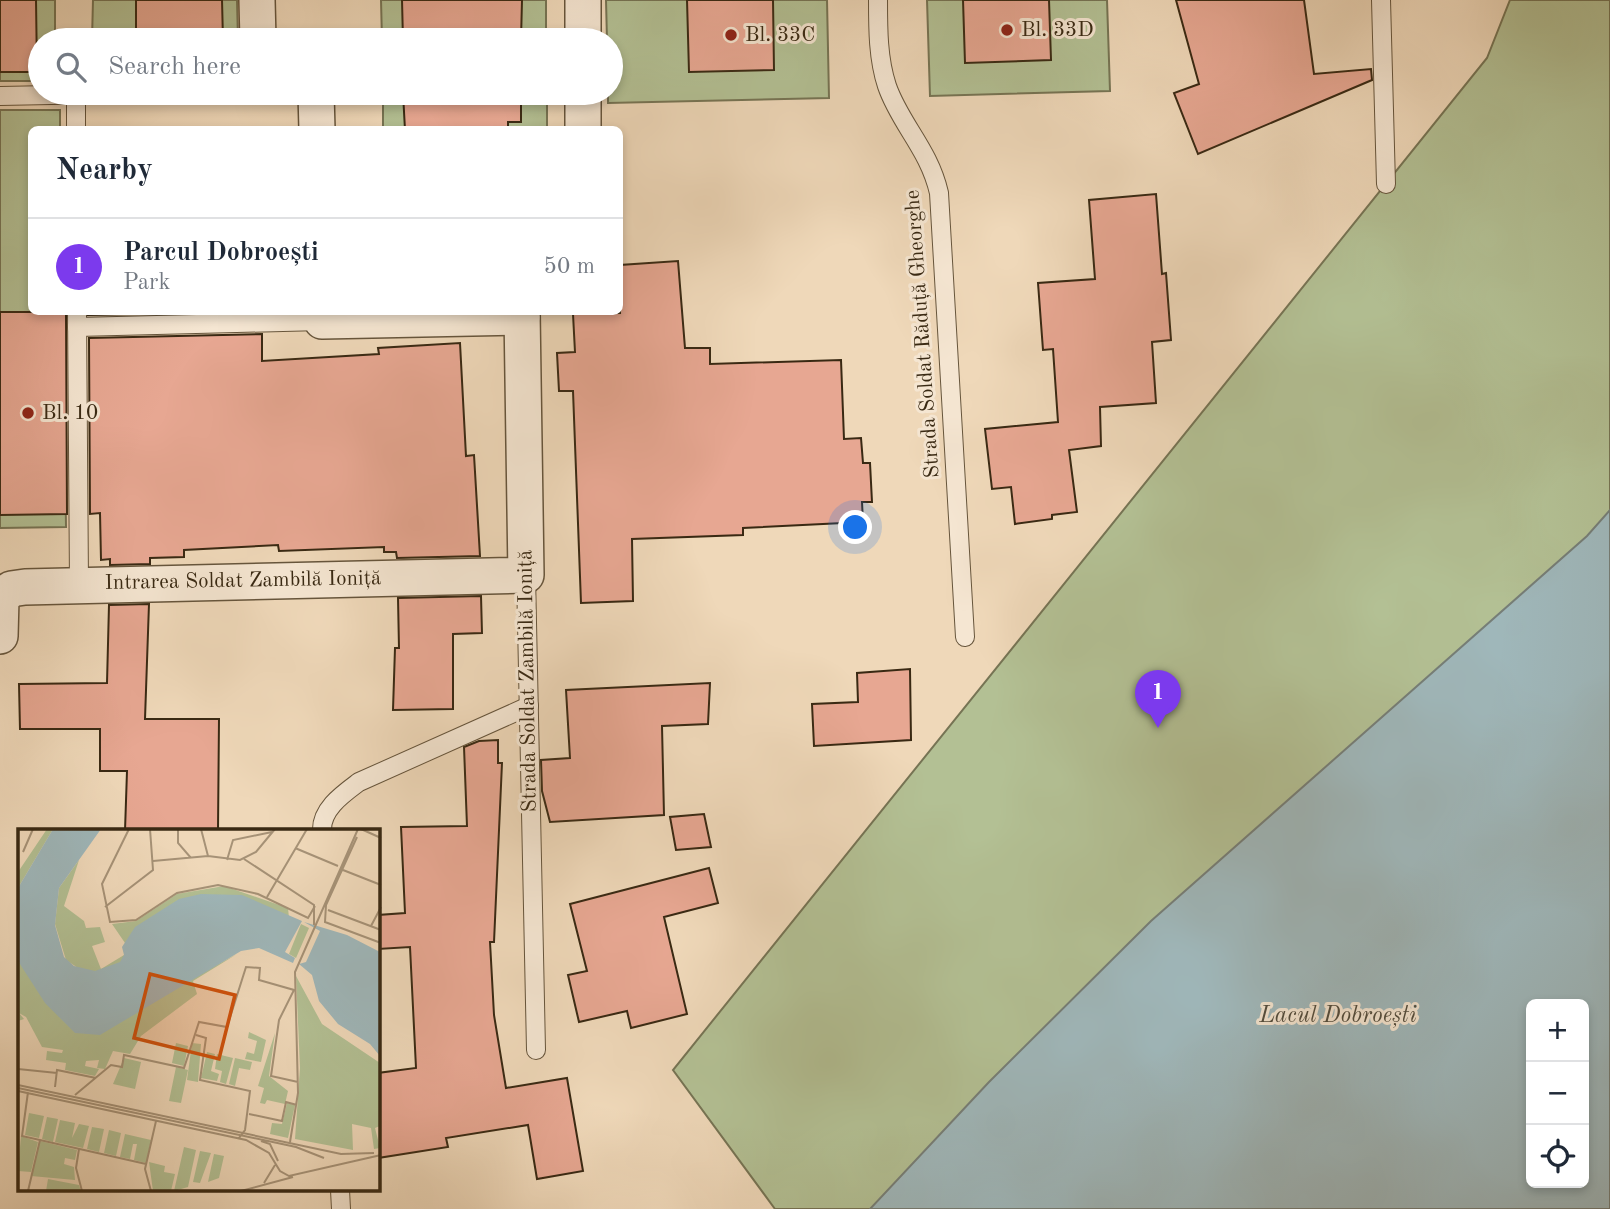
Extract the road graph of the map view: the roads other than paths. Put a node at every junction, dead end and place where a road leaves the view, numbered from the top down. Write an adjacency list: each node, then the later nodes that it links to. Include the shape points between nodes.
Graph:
1 (257, 0): 5 (street)
2 (583, 0): 6 (street)
3 (878, 0): 23 (lane, Strada Soldat Răduță Gheorghe, via 879,47 887,87 925,153 939,193)
4 (1381, 0): 15 (lane)
5 (258, 28)
6 (583, 28)
7 (28, 95): 8 (lane)
8 (0, 96)
9 (76, 105): 12 (lane)
10 (316, 105): 13 (street)
11 (583, 105): 14 (street)
12 (76, 126)
13 (317, 126)
14 (583, 126)
15 (1386, 184)
16 (422, 315): 18 (street)
17 (522, 315): 20 (street, Strada Soldat Zambilă Ioniță)
18 (321, 316): 19 (lane)
19 (77, 319): 21 (lane)
20 (526, 575): 21 (street, Intrarea Soldat Zambilă Ioniță); 24 (lane, Strada Soldat Zambilă Ioniță)
21 (79, 584): 22 (street, Intrarea Soldat Zambilă Ioniță, via 12,589 1,599)
22 (0, 636)
23 (965, 636)
24 (529, 706): 25 (lane, via 359,782 335,799); 26 (lane, Strada Soldat Zambilă Ioniță)
25 (322, 829)
26 (536, 1049)

